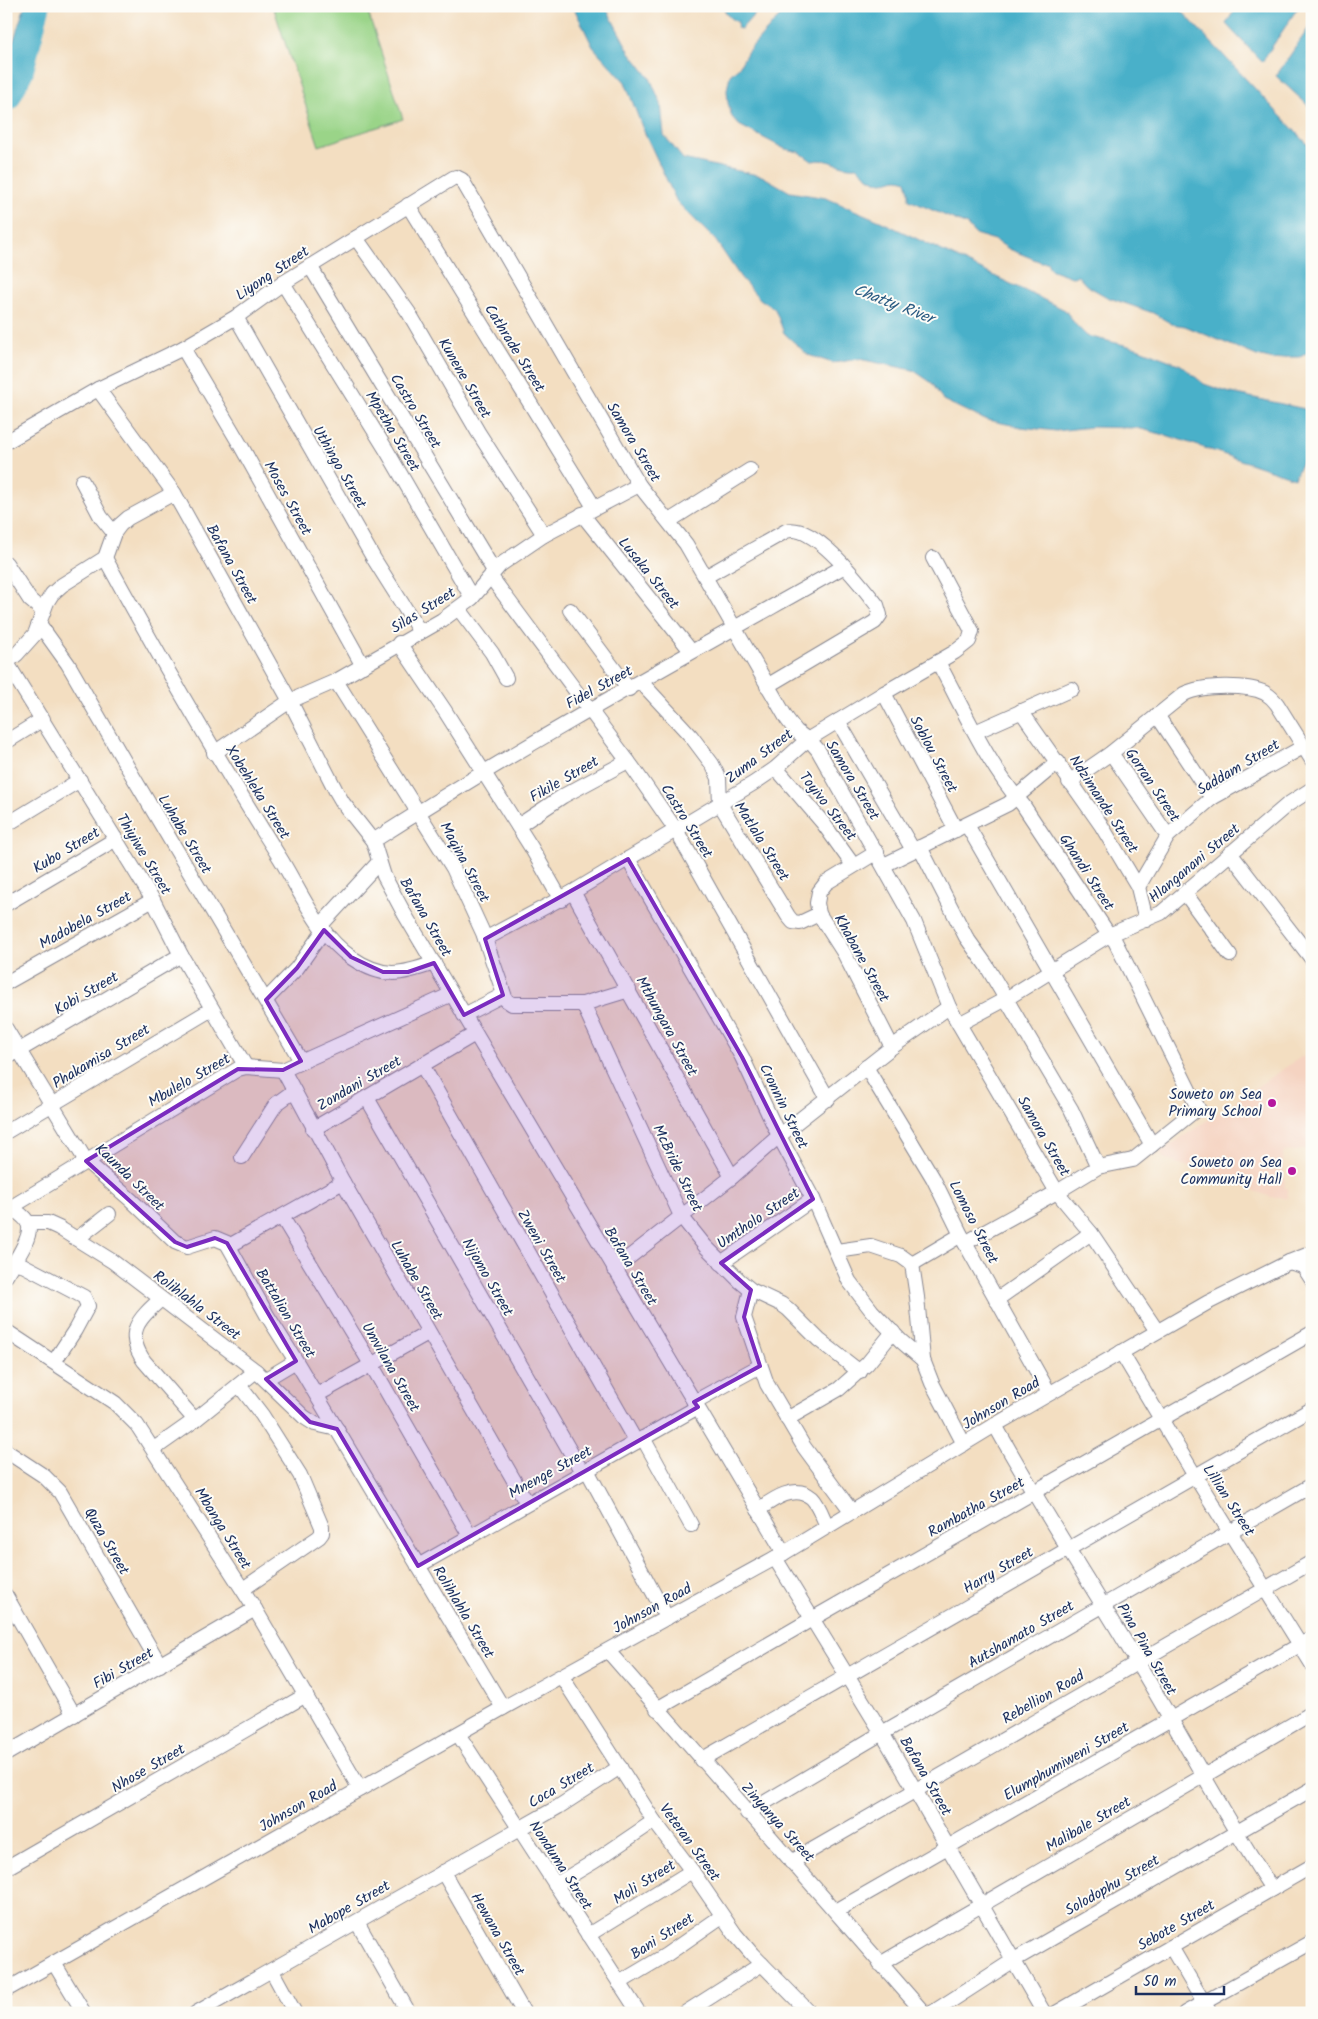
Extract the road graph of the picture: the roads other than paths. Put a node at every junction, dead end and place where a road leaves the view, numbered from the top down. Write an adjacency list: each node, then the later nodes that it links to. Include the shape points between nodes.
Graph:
1 (459, 178): 2 (street, Liyong Street, via 453,178); 12 (street, Samora Street)
2 (408, 205): 3 (street, Liyong Street); 14 (street, Cathrade Street)
3 (356, 238): 4 (street, Liyong Street); 17 (street, Kunene Street, via 408,313)
4 (310, 266): 5 (street, Liyong Street); 22 (street, Castro Street)
5 (283, 283): 6 (street, Liyong Street); 24 (street, Mpetha Street)
6 (236, 317): 7 (street, Liyong Street); 30 (street, Uthingo Street, via 374,559)
7 (183, 348): 8 (street, Liyong Street); 35 (street, Moses Street)
8 (98, 389): 9 (street); 13 (street, Bafana Street)
9 (6, 442)
10 (750, 470): 15 (street)
11 (82, 481): 16 (street, via 101,518)
12 (639, 485): 14 (street, Silas Street); 15 (street, Samora Street)
13 (174, 493): 16 (street, via 128,518); 42 (street, Bafana Street)
14 (588, 511): 17 (street, Silas Street); 32 (street, Lusaka Street)
15 (669, 521): 23 (street, Samora Street)
16 (114, 533): 18 (street)
17 (544, 536): 22 (street, Silas Street, via 500,565)
18 (105, 558): 27 (street, via 62,585 46,602); 53 (street, Xobehleka Street)
19 (932, 558): 33 (street, Zuma Street, via 972,631 969,641)
20 (6, 563): 27 (street, via 30,600)
21 (843, 567): 23 (street, via 821,544 791,529); 29 (street, Fidel Street); 39 (street, via 877,605 879,619)
22 (492, 574): 24 (street, Silas Street); 43 (street, Castro Street)
23 (705, 577): 29 (street, Samora Street)
24 (472, 598): 25 (street, Silas Street)
25 (459, 609): 30 (street, Silas Street); 36 (street, via 492,653)
26 (570, 610): 38 (street, Matlala Street)
27 (43, 611): 28 (street)
28 (40, 625): 34 (street, via 26,645); 101 (street, Luhabe Street, via 68,664)
29 (734, 628): 32 (street, Fidel Street); 39 (street, Samora Street)
30 (420, 632): 31 (street, Silas Street)
31 (399, 643): 35 (street, Silas Street); 58 (street, via 446,711)
32 (691, 651): 38 (street, Fidel Street)
33 (938, 662): 41 (street, Zuma Street); 48 (street, Ghandi Street)
34 (6, 663): 46 (street, Thiyiwe Street)
35 (363, 666): 37 (street, Silas Street)
36 (506, 678)
37 (336, 681): 42 (street, Silas Street); 65 (street, Maqina Street)
38 (635, 685): 43 (street, Fidel Street); 64 (street, Matlala Street, via 691,736 712,764 719,778)
39 (767, 686): 49 (street, Samora Street, via 792,726)
40 (1072, 689): 44 (street)
41 (884, 693): 47 (street, Zuma Street); 68 (street, Soblou Street)
42 (290, 702): 53 (street, Silas Street); 72 (street, Bafana Street, via 340,797)
43 (591, 710): 55 (street, Castro Street); 58 (street, Fidel Street)
44 (1021, 711): 48 (street); 56 (street, Ndzimande Street)
45 (1157, 715): 51 (street, via 1184,694 1198,689 1218,687 1257,691 1278,704); 52 (street); 63 (street)
46 (43, 720): 50 (street); 59 (street, Thiyiwe Street)
47 (838, 721): 49 (street, Zuma Street); 73 (street)
48 (975, 732): 62 (street, Ghandi Street)
49 (807, 740): 57 (street, Zuma Street); 74 (street, Samora Street, via 818,750)
50 (6, 742)
51 (1303, 747): 54 (street); 63 (street, Saddam Street)
52 (1111, 752): 60 (street); 70 (street, Gorran Street)
53 (214, 753): 88 (street, Xobehleka Street)
54 (1312, 760)
55 (628, 761): 67 (street, Fikile Street, via 563,796); 69 (street, Castro Street)
56 (1058, 762): 60 (street, Ndzimande Street); 62 (street)
57 (776, 768): 64 (street, Zuma Street); 78 (street, Toyivo Street, via 823,823)
58 (482, 772): 65 (street, Fidel Street); 67 (street)
59 (80, 780): 66 (street); 71 (street, Thiyiwe Street)
60 (1069, 782): 80 (street, Ndzimande Street, via 1101,825)
61 (1312, 788): 75 (street, Hlanganani Street)
62 (1017, 798): 68 (street); 89 (street, Ghandi Street)
63 (1212, 798): 70 (street, Saddam Street)
64 (720, 804): 69 (street, Zuma Street); 86 (street, Matlala Street, via 793,922 800,923)
65 (419, 812): 72 (street, Fidel Street); 90 (street, Maqina Street, via 453,868)
66 (6, 826)
67 (518, 826): 84 (street)
68 (962, 828): 73 (street); 95 (street, Soblou Street)
69 (676, 830): 76 (street, Zuma Street); 118 (street, Castro Street)
70 (1168, 836): 80 (street, Saddam Street)
71 (116, 839): 83 (street, Thiyiwe Street); 85 (street, Kubo Street)
72 (373, 841): 77 (street, Bafana Street)
73 (916, 848): 79 (street); 100 (street, via 966,937)
74 (877, 852): 78 (street, Khabane Street); 79 (street, Samora Street)
75 (1230, 853): 82 (street, Hlanganani Street); 93 (street)
76 (628, 859): 81 (street, Zuma Street); 122 (street, Cronnin Street, via 742,1056)
77 (379, 862): 88 (street); 94 (street, Bafana Street)
78 (853, 865): 86 (street, Khabane Street, via 822,888 817,898)
79 (884, 865): 103 (street, Samora Street, via 914,921)
80 (1138, 887): 87 (street, Ndzimande Street)
81 (574, 892): 84 (street, Zuma Street); 97 (street, Mthungara Street)
82 (1185, 893): 87 (street, Hlanganani Street, via 1161,914); 92 (street)
83 (153, 900): 91 (street, Thiyiwe Street); 96 (street, Madobela Street)
84 (561, 900): 90 (street, Zuma Street)
85 (6, 904)
86 (819, 914): 109 (street, Khabane Street, via 844,953)
87 (1146, 920): 89 (street, Hlanganani Street)
88 (322, 927): 94 (street, Xobehleka Street, via 351,957 383,972 408,972); 101 (street, via 297,968)
89 (1109, 935): 95 (street, Hlanganani Street); 123 (street, Ghandi Street, via 1118,946 1198,1108)
90 (485, 939): 99 (street, Maqina Street)
91 (181, 955): 104 (street, Thiyiwe Street); 110 (street, Kobi Street)
92 (1230, 955)
93 (1312, 959)
94 (434, 963): 98 (street, Bafana Street)
95 (1052, 970): 100 (street, Hlanganani Street); 123 (street, Soblou Street)
96 (6, 983)
97 (629, 990): 102 (street); 127 (street, Mthungara Street)
98 (452, 994): 105 (street, Bafana Street); 111 (street)
99 (503, 995): 102 (street, via 512,1004); 105 (street)
100 (1006, 999): 106 (street, Hlanganani Street); 126 (street, via 1071,1109)
101 (266, 1000): 111 (street, Luhabe Street)
102 (583, 1004): 134 (street, McBride Street)
103 (949, 1007): 106 (street, Samora Street); 109 (street)
104 (212, 1009): 113 (street, Thiyiwe Street); 119 (street, Phakamisa Street)
105 (464, 1015): 108 (street, Bafana Street)
106 (959, 1024): 129 (street, Samora Street)
107 (6, 1028): 110 (street, Kaunda Street)
108 (476, 1034): 112 (street, Zondani Street); 146 (street, Bafana Street)
109 (892, 1047): 114 (street)
110 (12, 1054): 119 (street, Kaunda Street)
111 (301, 1061): 115 (street)
112 (422, 1065): 117 (street, Zondani Street); 175 (street, Zweni Street)
113 (246, 1066): 115 (street, Mbulelo Street); 125 (street, Mbulelo Street)
114 (866, 1067): 118 (street); 138 (street, Lomoso Street, via 933,1178)
115 (283, 1070): 116 (street, Luhabe Street)
116 (294, 1091): 120 (street, Luhabe Street); 124 (street, via 276,1104)
117 (367, 1098): 120 (street, Zondani Street); 179 (street, Nijomo Street)
118 (828, 1099): 122 (street)
119 (51, 1104): 121 (street, Phakamisa Street); 125 (street, Kaunda Street)
120 (313, 1129): 128 (street, Luhabe Street)
121 (6, 1132)
122 (779, 1136): 127 (street); 130 (street, Cronnin Street)
123 (1152, 1145): 126 (street, via 1133,1160)
124 (242, 1157)
125 (86, 1161): 131 (street, Mbulelo Street); 139 (street, Kaunda Street, via 175,1242 186,1247 215,1238)
126 (1098, 1167): 129 (street)
127 (732, 1177): 134 (street)
128 (343, 1182): 133 (street); 155 (street, Luhabe Street)
129 (1057, 1192): 136 (street, Samora Street); 138 (street)
130 (813, 1199): 140 (street, Cronnin Street); 144 (street, Umtholo Street)
131 (8, 1206): 135 (street)
132 (109, 1214): 137 (street)
133 (282, 1216): 139 (street); 161 (street, Umvilana Street)
134 (681, 1216): 144 (street, McBride Street); 146 (street)
135 (28, 1223): 137 (street, Rolihlahla Street, via 48,1224); 142 (street, via 26,1239)
136 (1091, 1233): 151 (street); 153 (street, Samora Street)
137 (78, 1238): 150 (street, Rolihlahla Street)
138 (963, 1239): 145 (street); 151 (street, Lomoso Street)
139 (229, 1246): 158 (street, Battalion Street)
140 (837, 1251): 145 (street, via 871,1246 902,1256); 154 (street, Cronnin Street, via 852,1286)
141 (1312, 1253): 143 (street, Johnson Road)
142 (15, 1261): 147 (street); 160 (street, via 84,1297 88,1306)
143 (1289, 1262): 148 (street, via 1303,1266); 153 (street, Johnson Road)
144 (721, 1263): 149 (street, McBride Street)
145 (912, 1264): 159 (street)
146 (614, 1269): 168 (street, Bafana Street)
147 (6, 1276)
148 (1312, 1280)
149 (751, 1290): 162 (street, via 744,1317); 163 (street, via 781,1304)
150 (161, 1299): 164 (street, Rolihlahla Street); 170 (street, via 138,1322 135,1344 144,1361)
151 (996, 1300): 166 (street, Lomoso Street)
152 (6, 1331): 160 (street, Mbanga Street)
153 (1157, 1331): 157 (street, Johnson Road)
154 (893, 1332): 159 (street, Cronnin Street); 163 (street)
155 (428, 1333): 161 (street); 183 (street, Luhabe Street)
156 (1312, 1333): 172 (street, Rambatha Street)
157 (1121, 1352): 166 (street, Johnson Road); 172 (street, Lillian Street)
158 (296, 1360): 164 (street); 167 (street, Battalion Street)
159 (923, 1360): 176 (street)
160 (54, 1362): 177 (street, Mbanga Street, via 125,1411)
161 (372, 1364): 167 (street); 189 (street, Umvilana Street)
162 (760, 1366): 168 (street, Mnenge Street); 171 (street)
163 (860, 1372): 171 (street)
164 (262, 1375): 165 (street); 174 (street, Rolihlahla Street, via 310,1422)
165 (239, 1385): 170 (street); 194 (street, via 300,1475 322,1526 319,1537)
166 (1049, 1393): 173 (street, Johnson Road)
167 (317, 1395): 174 (street, Rolihlahla Street)
168 (696, 1404): 175 (street, Mnenge Street); 184 (street, Bafana Street)
169 (1312, 1409): 180 (street, Harry Street)
170 (195, 1420): 177 (street)
171 (787, 1420): 185 (street)
172 (1160, 1420): 180 (street, Lillian Street); 182 (street, Rambatha Street)
173 (995, 1425): 176 (street, Johnson Road); 182 (street, Pina Pina Street)
174 (337, 1429): 193 (street, Rolihlahla Street)
175 (639, 1440): 179 (street, Mnenge Street); 186 (street, Zweni Street)
176 (964, 1444): 185 (street, Johnson Road)
177 (154, 1449): 194 (street, Mbanga Street)
178 (6, 1451): 205 (street, Quza Street, via 44,1476 60,1492)
179 (584, 1471): 183 (street, Mnenge Street); 199 (street, Nijomo Street)
180 (1195, 1476): 188 (street, Lillian Street); 190 (street, Harry Street)
181 (1312, 1485): 188 (street, Autshamato Street)
182 (1033, 1494): 190 (street, Pina Pina Street); 200 (street, Rambatha Street)
183 (527, 1503): 189 (street, Mnenge Street)
184 (758, 1510): 187 (street, via 781,1495 796,1492 813,1499); 191 (street, Bafana Street)
185 (852, 1512): 187 (street, Johnson Road)
186 (691, 1525)
187 (827, 1526): 191 (street, Johnson Road)
188 (1230, 1531): 195 (street, Lillian Street); 197 (street, Autshamato Street)
189 (470, 1536): 193 (street, Mnenge Street)
190 (1069, 1549): 197 (street, Pina Pina Street); 207 (street, Harry Street)
191 (779, 1556): 199 (street, Johnson Road); 200 (street, Bafana Street)
192 (1312, 1562): 195 (street, Rebellion Road)
193 (418, 1566): 209 (street, Rolihlahla Street)
194 (243, 1589): 198 (street, Mbanga Street)
195 (1266, 1589): 201 (street, Lillian Street); 203 (street, Rebellion Road)
196 (6, 1596): 212 (street)
197 (1103, 1605): 203 (street, Pina Pina Street); 214 (street, Autshamato Street)
198 (255, 1609): 205 (street, Fibi Street); 208 (street, Mbanga Street)
199 (667, 1618): 202 (street, Johnson Road)
200 (812, 1619): 207 (street, Bafana Street); 210 (street, Rambatha Street)
201 (1306, 1641): 204 (street, Lillian Street); 213 (street, Elumphumiweni Street)
202 (608, 1651): 206 (street, Johnson Road); 210 (street, Zinyanya Street)
203 (1137, 1661): 213 (street, Pina Pina Street); 221 (street, Rebellion Road)
204 (1312, 1664)
205 (160, 1666): 212 (street, Fibi Street)
206 (562, 1676): 209 (street, Johnson Road); 218 (street, Veteran Street)
207 (846, 1677): 214 (street, Bafana Street); 217 (street, Harry Street)
208 (306, 1695): 220 (street, Mbanga Street); 230 (street, Nhose Street)
209 (503, 1708): 215 (street, Johnson Road)
210 (657, 1709): 217 (street, Zinyanya Street)
211 (1312, 1713): 219 (street, Malibale Street)
212 (74, 1715): 216 (street, Fibi Street)
213 (1170, 1720): 219 (street, Pina Pina Street); 227 (street, Elumphumiweni Street)
214 (882, 1733): 221 (street, Bafana Street); 223 (street, Autshamato Street)
215 (458, 1734): 220 (street, Johnson Road); 225 (street, Nonduma Street)
216 (6, 1754)
217 (701, 1760): 223 (street, Zinyanya Street)
218 (620, 1767): 224 (street, Veteran Street); 225 (street, Coca Street, via 578,1796)
219 (1203, 1777): 226 (street, Pina Pina Street); 235 (street, Malibale Street)
220 (360, 1789): 243 (street, Johnson Road)
221 (915, 1789): 227 (street, Bafana Street); 228 (street, Rebellion Road)
222 (1312, 1789): 226 (street, Solodophu Street)
223 (748, 1813): 228 (street, Zinyanya Street)
224 (654, 1821): 231 (street, Veteran Street); 233 (street)
225 (518, 1829): 232 (street, Mabope Street); 233 (street, Nonduma Street)
226 (1235, 1832): 234 (street, Pina Pina Street); 242 (street, Solodophu Street)
227 (948, 1847): 235 (street, Bafana Street); 236 (street, Elumphumiweni Street)
228 (791, 1862): 236 (street, Zinyanya Street)
229 (1312, 1866): 234 (street, Sebote Street)
230 (6, 1868)
231 (692, 1871): 237 (street, Veteran Street); 239 (street, Moli Street)
232 (443, 1872): 238 (street, Mabope Street); 255 (street, Hewana Street)
233 (555, 1885): 239 (street, Nonduma Street)
234 (1272, 1888): 241 (street, Sebote Street)
235 (981, 1904): 242 (street, Bafana Street); 245 (street, Malibale Street)
236 (836, 1911): 245 (street, Zinyanya Street)
237 (722, 1916): 244 (street, Veteran Street); 247 (street, Bani Street)
238 (357, 1922): 246 (street, Mabope Street); 254 (street)
239 (588, 1936): 247 (street, Nonduma Street)
240 (1312, 1942): 249 (street)
241 (1170, 1947): 249 (street); 261 (street, Sebote Street)
242 (1014, 1960): 259 (street, Solodophu Street); 260 (street, Bafana Street)
243 (54, 1963): 248 (street, Johnson Road); 251 (street)
244 (762, 1964): 250 (street, Veteran Street); 257 (street)
245 (880, 1964): 258 (street, Zinyanya Street)
246 (272, 1971): 252 (street, Mabope Street); 253 (street)
247 (619, 1983): 256 (street, Nonduma Street)
248 (6, 1990)
249 (1207, 2007): 262 (street)
250 (806, 2012)
251 (84, 2013)
252 (196, 2013)
253 (295, 2013)
254 (409, 2013)
255 (524, 2013)
256 (639, 2013)
257 (685, 2013)
258 (924, 2013)
259 (932, 2013)
260 (1044, 2013)
261 (1056, 2013)
262 (1185, 2013)

